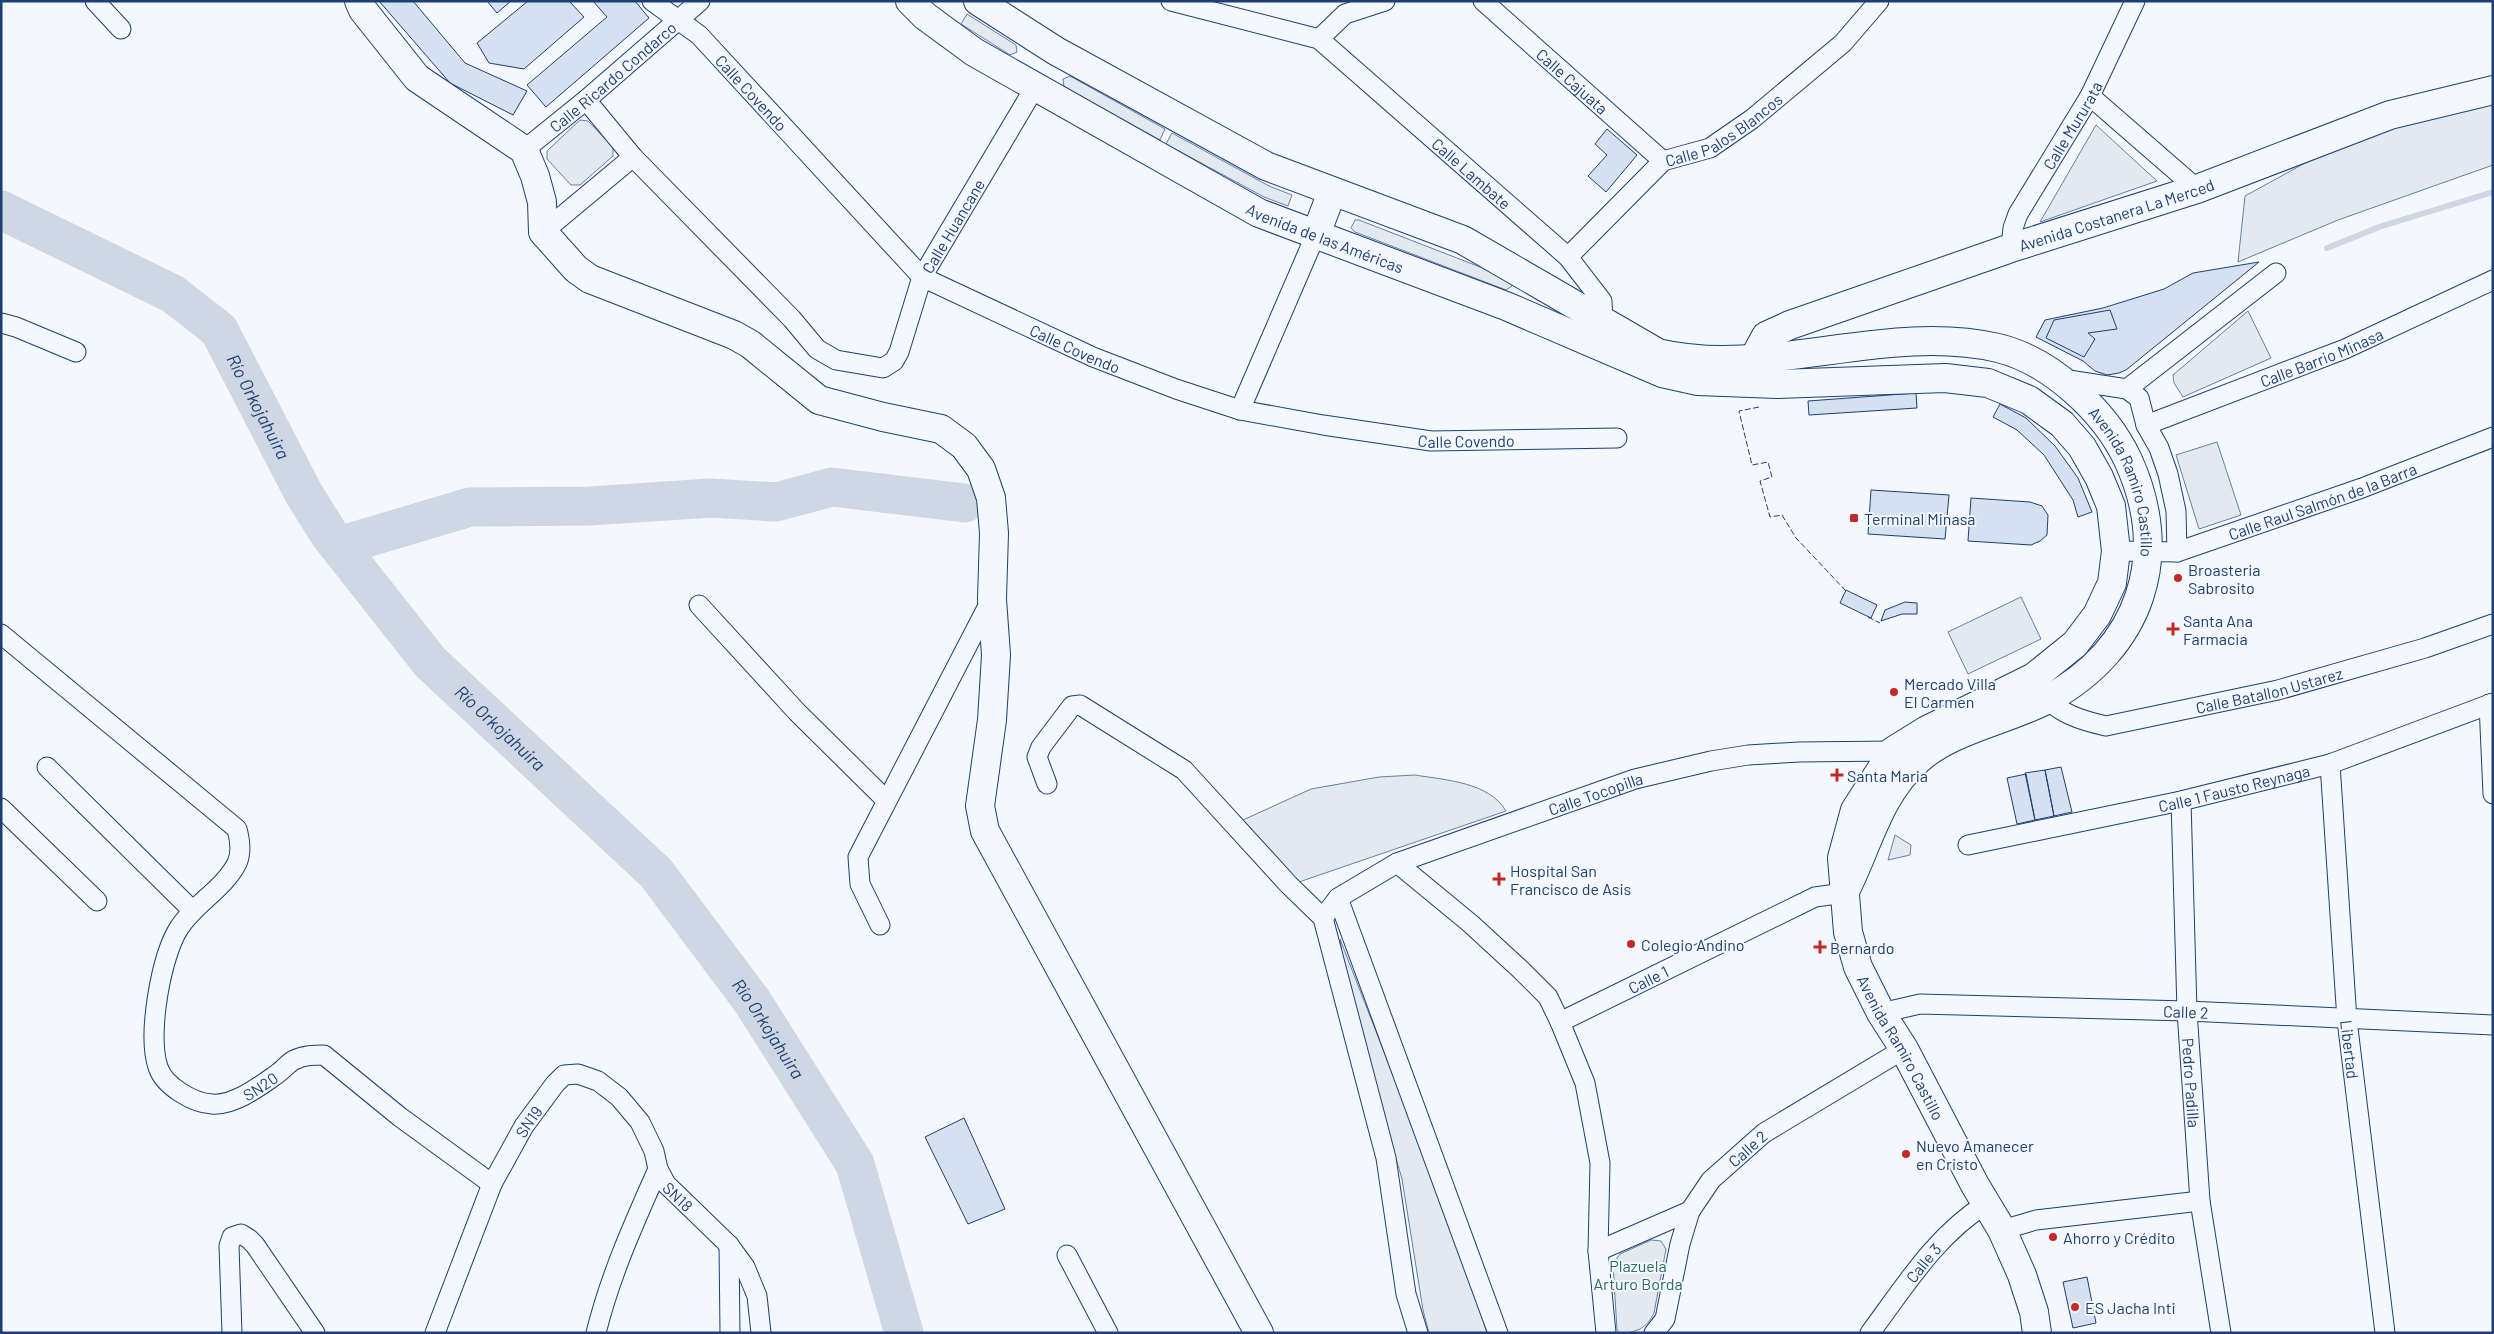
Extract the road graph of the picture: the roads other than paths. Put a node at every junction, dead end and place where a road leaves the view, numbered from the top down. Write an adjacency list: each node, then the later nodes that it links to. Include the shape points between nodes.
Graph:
1 (95, 1): 13 (street)
2 (358, 1): 20 (main road, via 417,78)
3 (652, 1): 12 (street, Calle Covendo)
4 (700, 1): 12 (street, Calle Ricardo Condarco)
5 (910, 1): 16 (main road, Avenida de las Américas, via 974,52)
6 (978, 1): 15 (main road, Avenida de las Américas)
7 (1171, 1): 14 (street)
8 (1385, 1): 14 (street, via 1345,14)
9 (1483, 1): 22 (street, Calle Cajuata)
10 (1879, 1): 22 (street, Calle Palos Blancos, via 1843,43 1752,119 1710,148)
11 (2135, 1): 18 (street, Calle Mururata)
12 (677, 20): 19 (street, Calle Ricardo Condarco); 30 (street, Calle Covendo, via 698,35)
13 (121, 30)
14 (1319, 39): 28 (street, Calle Lambate)
15 (1056, 51): 16 (main road); 24 (main road, Avenida de las Américas, via 1266,166)
16 (1035, 87): 26 (main road, Avenida de las Américas, via 1259,213); 30 (street, Calle Huancane)
17 (2493, 90): 23 (main road, Avenida Costanera La Merced, via 2390,115)
18 (2090, 96): 23 (street); 27 (street, Calle Mururata, via 2018,214)
19 (586, 100): 20 (street, Calle Ricardo Condarco); 21 (street)
20 (524, 150): 25 (main road, via 542,202)
21 (633, 157): 25 (street); 30 (street, Calle Huancane, via 792,319 817,349 836,360 884,368 894,361)
22 (1663, 161): 28 (street, Calle Palos Blancos)
23 (2197, 189): 27 (main road, Avenida Costanera La Merced)
24 (1332, 192): 26 (main road); 33 (main road, Avenida de las Américas, via 1463,240)
25 (543, 232): 47 (main road, via 590,279 734,334 819,400 941,429 964,446 981,469 991,498 994,533)
26 (1316, 234): 33 (main road, Avenida de las Américas, via 1506,306); 40 (street)
27 (2011, 248): 36 (main road, Avenida Costanera La Merced, via 1790,325 1766,336)
28 (1568, 257): 33 (street, Calle Lambate, via 1602,301)
29 (2276, 272): 39 (street)
30 (922, 276): 40 (street, Calle Covendo, via 1093,357)
31 (2493, 280): 41 (street, Calle Barrio Minasa, via 2346,349)
32 (1, 324): 34 (street)
33 (1598, 333): 36 (main road, Avenida de las Américas, via 1672,356); 38 (main road, Avenida de las Américas, via 1662,374 1689,379)
34 (76, 352)
35 (1813, 352): 36 (main road, Avenida Ramiro Castillo); 37 (main road, Avenida Ramiro Castillo, via 1921,340 1960,341 2001,349); 38 (main road, via 1789,368)
36 (1754, 358)
37 (2060, 378): 39 (street); 45 (main road, Avenida Ramiro Castillo, via 2088,403 2123,450 2138,484)
38 (1777, 384): 44 (main road, Avenida Ramiro Castillo, via 1945,378 1988,383 2029,400 2062,424 2082,447 2111,506)
39 (2127, 389): 41 (street, via 2139,398)
40 (1240, 410): 43 (street, Calle Covendo, via 1431,441)
41 (2146, 425): 46 (street, via 2168,474 2176,511)
42 (2493, 437): 46 (street, Calle Raul Salmón de la Barra, via 2362,488)
43 (1617, 438)
44 (2116, 551): 45 (street, Calle Raul Salmón de la Barra); 51 (main road, Avenida Ramiro Castillo, via 2112,583 2097,615)
45 (2150, 552): 46 (street, Calle Raul Salmón de la Barra); 52 (main road, Avenida Ramiro Castillo, via 2141,595 2124,630)
46 (2177, 552)
47 (992, 599): 60 (street); 94 (main road, via 996,655 992,720 980,806 985,831)
48 (699, 605): 60 (street, via 797,712)
49 (2493, 624): 53 (street, Calle Batallon Ustarez, via 2425,648 2278,690 2106,726 2080,720)
50 (1, 634): 68 (street, SN20, via 237,830 240,842 238,860 230,875)
51 (2075, 644): 52 (main road); 53 (main road, Avenida Ramiro Castillo)
52 (2096, 664): 53 (main road, Avenida Ramiro Castillo, via 2083,677)
53 (2040, 688): 55 (main road, Avenida Ramiro Castillo, via 1927,730); 65 (main road, Avenida Ramiro Castillo, via 1920,758 1896,782 1878,812 1860,862)
54 (2491, 704): 56 (street, Calle 1 Fausto Reynaga); 59 (street)
55 (1892, 752): 64 (street, Calle Tocopilla, via 1799,752 1711,761 1635,780); 65 (main road, Avenida Ramiro Castillo, via 1855,810 1846,836 1842,858)
56 (2330, 764): 61 (street, Calle 1 Fausto Reynaga); 73 (street, Libertad)
57 (47, 767): 68 (street)
58 (1047, 784): 69 (street, via 1037,758 1041,748 1072,706 1080,705 1184,770)
59 (2493, 794)
60 (886, 800): 70 (street, via 858,857 860,884)
61 (2181, 801): 63 (street, Calle 1 Fausto Reynaga); 71 (street, Pedro Padilla)
62 (1, 808): 67 (street)
63 (1968, 845)
64 (1397, 863): 66 (street, Calle Tocopilla); 74 (street, via 1521,970 1548,997)
65 (1844, 893): 72 (main road, Avenida Ramiro Castillo, via 1848,932 1858,967); 74 (street, Calle 1, via 1815,897)
66 (1338, 898): 69 (street, Calle Tocopilla); 96 (street)
67 (97, 901)
68 (192, 910): 79 (street, SN20, via 178,929 165,959 158,999 154,1049 158,1069 172,1086 191,1098 213,1104 238,1098 294,1060 324,1055 400,1117)
69 (1323, 918): 95 (street, via 1386,1158 1406,1294)
70 (880, 925)
71 (2187, 1011): 72 (street, Calle 2, via 1920,1004); 73 (street, Calle 2); 80 (street, Pedro Padilla)
72 (1880, 1013): 76 (main road, Avenida Ramiro Castillo)
73 (2347, 1020): 75 (street, Calle 2); 102 (street, Libertad)
74 (1560, 1022): 85 (street, via 1585,1083 1600,1163)
75 (2493, 1025)
76 (1904, 1048): 81 (main road, Avenida Ramiro Castillo); 82 (street, Calle 2, via 1764,1133 1711,1180)
77 (578, 1074): 78 (street, SN18, via 598,1081 619,1097 640,1122 654,1151); 79 (street, SN19, via 564,1076 555,1084 524,1126)
78 (658, 1170): 84 (street, SN18, via 666,1184); 90 (street, via 630,1232)
79 (492, 1184): 89 (street, SN19)
80 (2200, 1202): 83 (street, via 2036,1220); 101 (street, Pedro Padilla)
81 (1986, 1204): 83 (main road, Avenida Ramiro Castillo); 99 (street, Calle 3, via 1964,1218 1935,1246)
82 (1690, 1211): 85 (street); 98 (street, Calle 2, via 1665,1319)
83 (2002, 1230): 100 (main road, Avenida Ramiro Castillo, via 2022,1275)
84 (729, 1246): 91 (street); 92 (street, SN18, via 745,1267 757,1296)
85 (1598, 1251): 97 (street)
86 (1067, 1254): 93 (street)
87 (232, 1333): 88 (street, via 229,1246 232,1237 241,1234 255,1245)
88 (315, 1333)
89 (435, 1333)
90 (596, 1333)
91 (730, 1333)
92 (762, 1333)
93 (1108, 1333)
94 (1259, 1333)
95 (1418, 1333)
96 (1498, 1333)
97 (1606, 1333)
98 (1654, 1333)
99 (1870, 1333)
100 (2037, 1333)
101 (2221, 1333)
102 (2385, 1333)

